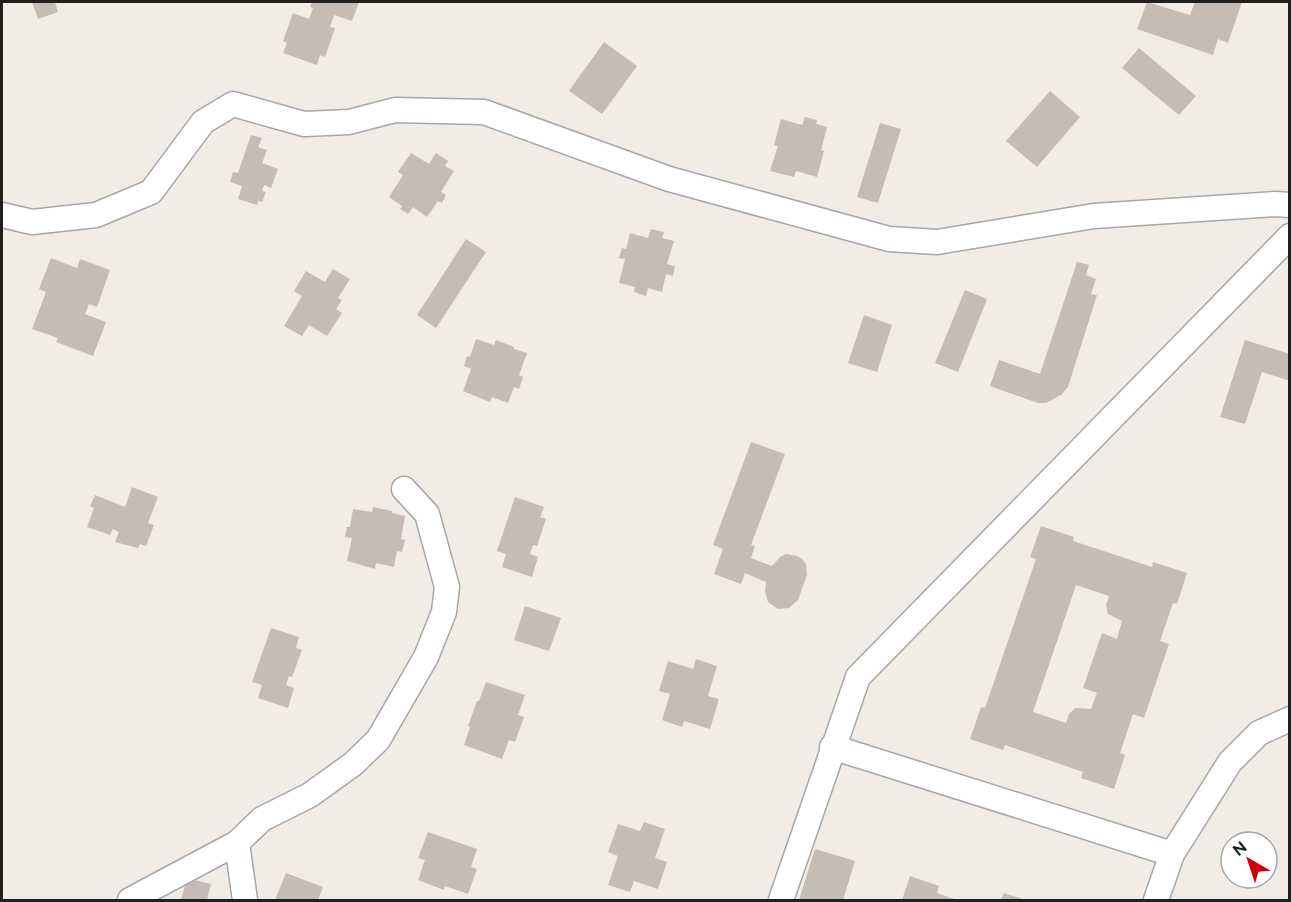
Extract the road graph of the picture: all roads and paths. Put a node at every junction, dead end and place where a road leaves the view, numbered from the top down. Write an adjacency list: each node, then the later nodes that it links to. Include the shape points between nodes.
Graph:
1 (1290, 205): 2 (street, via 1094,216 937,242 889,239 669,179 484,112 395,110 349,122 304,124 233,104 203,122 151,192 96,215 32,222)
2 (2, 215)
3 (1290, 236): 6 (street, via 858,677)
4 (404, 489): 7 (street, via 427,514 447,588 444,612 426,657 378,740 310,795 262,819)
5 (1290, 719): 8 (street, via 1259,733 1230,762)
6 (832, 747): 8 (street); 11 (street)
7 (237, 843): 9 (street); 10 (street)
8 (1172, 854): 12 (street)
9 (130, 900)
10 (245, 900)
11 (781, 900)
12 (1156, 900)

